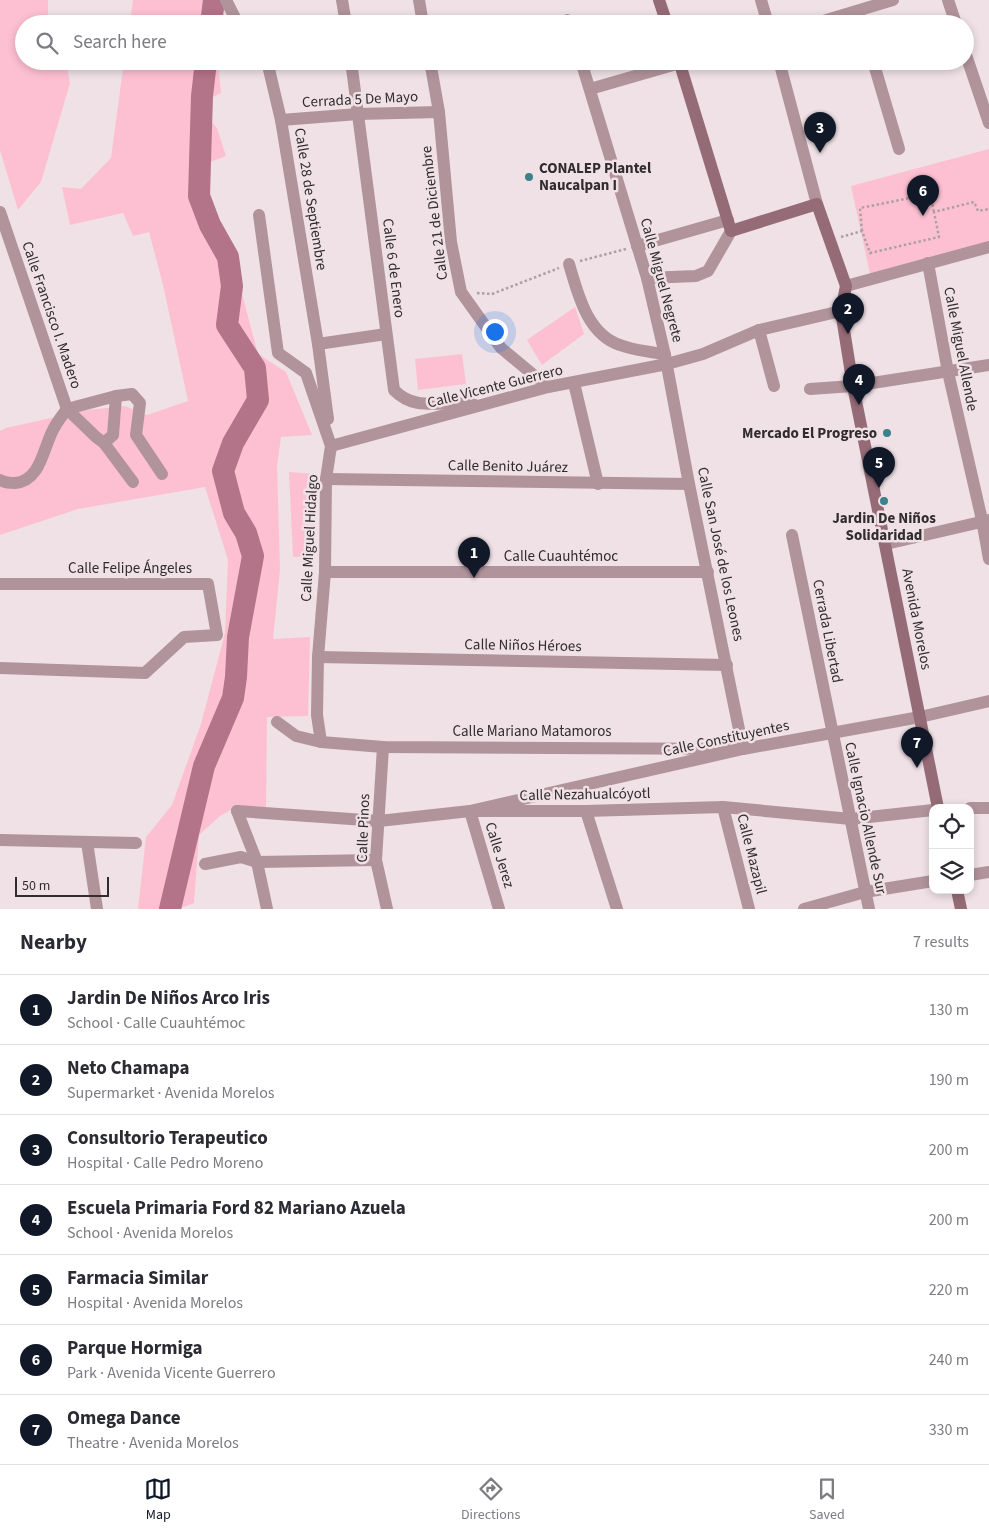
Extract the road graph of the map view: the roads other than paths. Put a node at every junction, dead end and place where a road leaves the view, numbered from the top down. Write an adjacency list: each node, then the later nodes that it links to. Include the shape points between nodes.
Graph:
1 (226, 0): 9 (street)
2 (342, 0): 10 (street)
3 (419, 0): 11 (street)
4 (659, 0): 12 (main road)
5 (761, 0): 13 (street)
6 (893, 0): 8 (street)
7 (948, 0): 16 (street)
8 (858, 11): 14 (street); 15 (street)
9 (234, 15)
10 (344, 15)
11 (422, 15)
12 (663, 15)
13 (765, 15)
14 (844, 15)
15 (859, 15)
16 (953, 15)
17 (269, 70): 29 (street, Calle 28 de Septiembre)
18 (352, 70): 28 (street, Calle 6 de Enero)
19 (432, 70): 27 (street, Calle 21 de Diciembre)
20 (584, 70): 26 (street, Calle Miguel Negrete)
21 (655, 70): 26 (street)
22 (684, 70): 35 (main road)
23 (781, 70): 32 (street)
24 (876, 70): 31 (street)
25 (971, 70): 30 (street)
26 (590, 89): 36 (street, Calle Miguel Negrete)
27 (440, 112): 28 (street, Cerrada 5 De Mayo); 52 (street, Calle 21 de Diciembre, via 451,242 460,292 500,348)
28 (358, 114): 29 (street, Cerrada 5 De Mayo); 44 (street, Calle 6 de Enero)
29 (281, 120): 45 (street, Calle 28 de Septiembre)
30 (989, 123)
31 (899, 149)
32 (817, 204): 35 (main road); 41 (main road)
33 (0, 213): 56 (street, Calle Francisco I. Madero)
34 (259, 215): 58 (street, Calle Miguel Hidalgo, via 278,352 306,373)
35 (729, 225): 36 (street); 40 (street, via 708,271 696,276)
36 (638, 246): 40 (street, Calle Miguel Negrete)
37 (989, 247): 38 (street)
38 (928, 263): 41 (street); 48 (street, Calle Miguel Allende)
39 (569, 264): 46 (street, via 583,306 599,332 618,345 650,350)
40 (647, 278): 46 (street, Calle Miguel Negrete)
41 (846, 286): 42 (main road, Avenida Morelos)
42 (841, 311): 43 (street, Calle Vicente Guerrero); 51 (main road, Avenida Morelos)
43 (759, 330): 46 (street, Calle Vicente Guerrero, via 703,354); 50 (street)
44 (386, 334): 45 (street); 55 (street, Calle 6 de Enero, via 394,390 402,398 420,404 464,402)
45 (318, 344): 58 (street, Calle 28 de Septiembre)
46 (666, 360): 49 (street, Calle Vicente Guerrero); 64 (street, Calle San José de los Leones)
47 (989, 365): 48 (street)
48 (948, 372): 51 (street); 65 (street, Calle Miguel Allende)
49 (574, 383): 52 (street, Calle Vicente Guerrero); 63 (street)
50 (774, 386)
51 (853, 386): 53 (street); 67 (main road, Avenida Morelos)
52 (548, 387): 55 (street, Calle Vicente Guerrero)
53 (810, 389)
54 (116, 396): 56 (street); 57 (street, via 113,435); 59 (street, via 132,394 140,403 136,435)
55 (480, 406): 58 (street, Calle Vicente Guerrero)
56 (67, 408): 57 (street); 61 (street, Calle Francisco I. Madero, via 52,430 32,476 22,482)
57 (104, 443): 62 (street)
58 (331, 446): 60 (street, Calle Miguel Hidalgo)
59 (162, 474)
60 (326, 479): 63 (street, Calle Benito Juárez); 69 (street, Calle Miguel Hidalgo)
61 (0, 480)
62 (133, 482)
63 (598, 484): 64 (street, Calle Benito Juárez)
64 (689, 484): 70 (street, Calle San José de los Leones)
65 (986, 520): 67 (street); 68 (street, Calle Miguel Allende)
66 (792, 535): 78 (street, Cerrada Libertad)
67 (886, 544): 76 (main road, Avenida Morelos)
68 (989, 559)
69 (325, 572): 70 (street, Calle Cuauhtémoc); 72 (street, Calle Miguel Hidalgo)
70 (708, 572): 73 (street, Calle San José de los Leones)
71 (0, 584): 74 (street, Calle Felipe Ángeles, via 208,584 217,636 184,637 144,673)
72 (318, 657): 73 (street, Calle Niños Héroes); 79 (street, Calle Miguel Hidalgo, via 317,715)
73 (727, 666): 81 (street, Calle San José de los Leones)
74 (0, 668)
75 (989, 701): 76 (street, Calle Constituyentes)
76 (920, 717): 78 (street, Calle Constituyentes); 82 (main road, Avenida Morelos)
77 (277, 722): 79 (street, Calle Mariano Matamoros, via 296,736)
78 (832, 734): 81 (street, Calle Constituyentes); 90 (street, Calle Ignacio Allende Sur)
79 (321, 742): 80 (street, Calle Mariano Matamoros)
80 (383, 746): 81 (street, Calle Mariano Matamoros); 91 (street, Calle Pinos)
81 (743, 749): 87 (street, Calle Constituyentes)
82 (937, 804)
83 (723, 807): 88 (street, Calle Nezahualcóyotl); 90 (street, Calle Nezahualcóyotl); 110 (street, Calle Mazapil)
84 (974, 808): 85 (street)
85 (989, 808)
86 (929, 810): 90 (street, Calle Nezahualcóyotl)
87 (470, 811): 88 (street, Calle Nezahualcóyotl); 91 (street, Calle Nezahualcóyotl); 108 (street, Calle Jerez)
88 (586, 811): 109 (street)
89 (237, 812): 91 (street, Calle Nezahualcóyotl); 95 (street); 97 (street)
90 (851, 819): 102 (street, Calle Ignacio Allende Sur)
91 (379, 821): 96 (street, Calle Pinos)
92 (0, 840): 93 (street)
93 (87, 842): 94 (street); 105 (street)
94 (136, 843)
95 (241, 857): 97 (street); 98 (street)
96 (376, 860): 97 (street); 107 (street, Calle Pinos)
97 (257, 862): 106 (street)
98 (205, 864)
99 (989, 872): 100 (street)
100 (974, 874)
101 (929, 882): 102 (street)
102 (865, 892): 104 (street); 111 (street, Calle Ignacio Allende Sur)
103 (958, 894): 112 (main road)
104 (812, 908)
105 (98, 909)
106 (268, 909)
107 (387, 909)
108 (499, 909)
109 (617, 909)
110 (749, 909)
111 (869, 909)
112 (961, 909)

